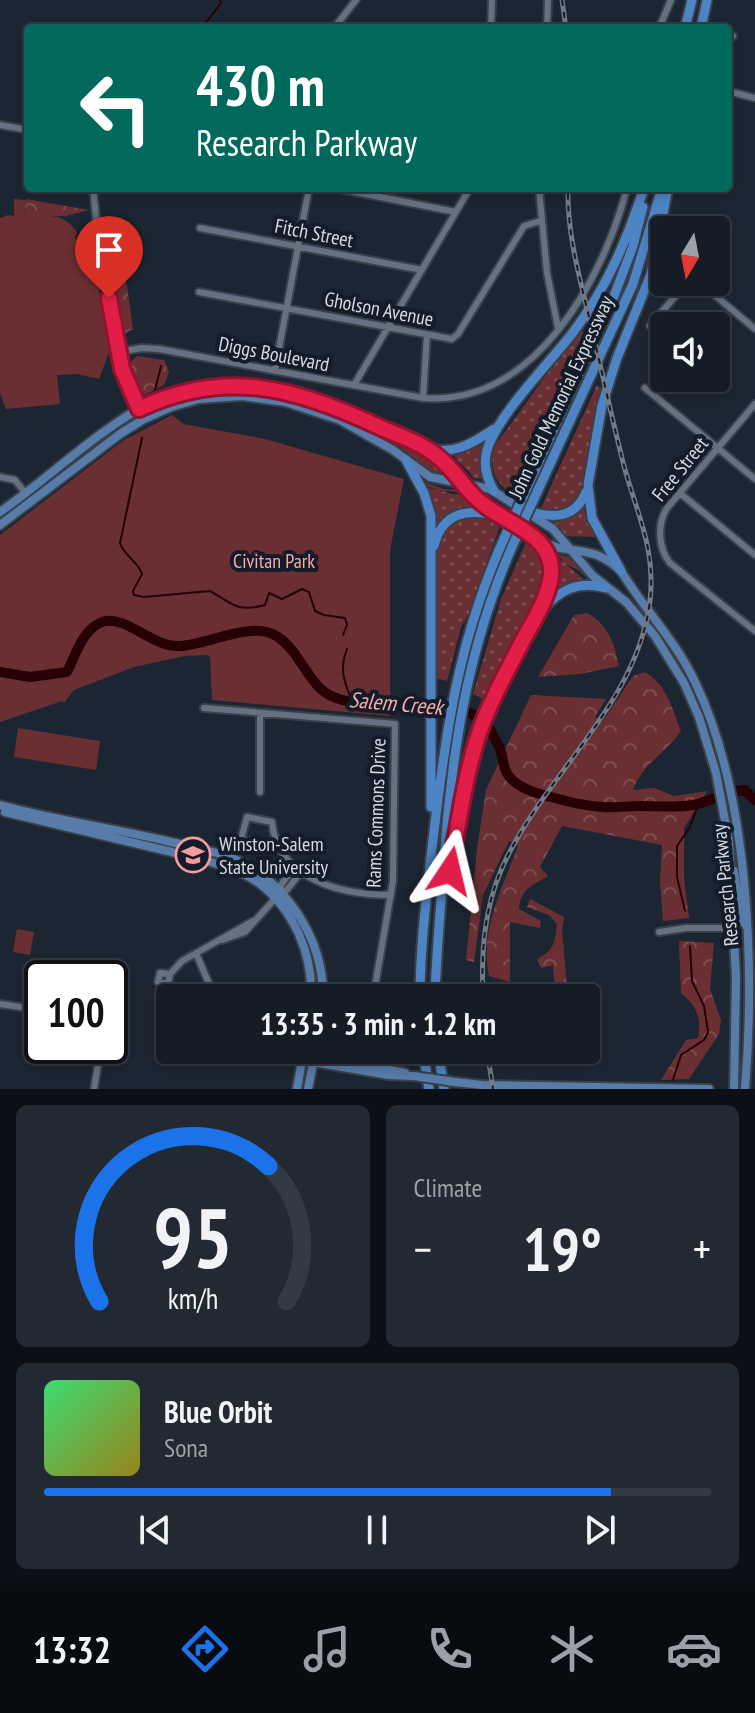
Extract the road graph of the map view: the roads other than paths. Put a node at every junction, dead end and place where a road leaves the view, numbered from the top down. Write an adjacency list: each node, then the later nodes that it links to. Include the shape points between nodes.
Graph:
1 (356, 0): 7 (street)
2 (492, 0): 8 (street)
3 (548, 0): 9 (street)
4 (671, 0): 10 (street)
5 (692, 0): 11 (highway)
6 (707, 0): 12 (highway)
7 (337, 24)
8 (491, 24)
9 (547, 24)
10 (661, 24)
11 (686, 24)
12 (702, 24)
13 (732, 92): 14 (street)
14 (755, 98)
15 (0, 125): 16 (street)
16 (24, 129)
17 (93, 192): 41 (street)
18 (308, 192): 30 (street)
19 (355, 192): 27 (street)
20 (468, 192): 27 (street)
21 (539, 192): 28 (street)
22 (626, 192): 38 (street, Diggs Boulevard, via 598,267)
23 (644, 192): 49 (highway, via 595,301)
24 (645, 192): 80 (highway, John Gold Memorial Expressway, bridge, via 621,279 477,604 446,729)
25 (661, 192): 60 (highway, John Gold Memorial Expressway, via 633,284)
26 (667, 192): 56 (highway, via 651,274 602,405)
27 (456, 212): 31 (street)
28 (540, 221): 38 (street); 40 (street, Gholson Avenue, via 524,226 458,334 452,339)
29 (200, 228): 30 (street, Fitch Street)
30 (298, 246): 31 (street, Fitch Street); 35 (street)
31 (422, 270): 37 (street)
32 (199, 292): 35 (street, Gholson Avenue)
33 (675, 296): 36 (street)
34 (716, 296): 39 (street)
35 (286, 308): 37 (street, Gholson Avenue); 42 (street)
36 (662, 312)
37 (389, 327): 40 (street, Gholson Avenue); 43 (street)
38 (558, 328): 45 (street, Diggs Boulevard, via 524,365 495,385 461,396)
39 (755, 329)
40 (427, 335): 45 (street)
41 (118, 352): 42 (street, Diggs Boulevard, via 159,349); 47 (street)
42 (275, 370): 43 (street, Diggs Boulevard)
43 (354, 385): 45 (street, Diggs Boulevard)
44 (645, 388): 51 (street)
45 (423, 398)
46 (755, 404): 51 (street, Free Street)
47 (139, 409): 48 (street); 50 (main road, Research Parkway, via 197,389 258,386 317,399); 58 (main road, Research Parkway)
48 (144, 419): 52 (main road, Research Parkway, via 199,399 271,399 340,420); 63 (main road, Research Parkway)
49 (497, 427): 50 (highway, via 458,449); 57 (highway, via 485,462)
50 (425, 448): 55 (main road, Research Parkway)
51 (717, 448): 54 (street); 59 (street, Free Street)
52 (406, 460): 55 (main road, Research Parkway, via 435,479); 66 (highway, via 428,505)
53 (0, 477): 58 (street, via 15,480)
54 (755, 479)
55 (464, 484): 57 (main road, Research Parkway); 62 (main road, Research Parkway)
56 (588, 485): 60 (highway, via 580,504 567,514 551,516); 68 (highway, via 592,518)
57 (494, 491): 60 (main road, Research Parkway)
58 (26, 494): 61 (main road, Research Parkway)
59 (681, 494): 67 (street); 71 (street, Free Street, via 661,524 661,543 670,563)
60 (531, 508): 65 (main road, Research Parkway); 89 (highway, John Gold Memorial Expressway, bridge, via 488,608 464,692)
61 (0, 512)
62 (498, 516): 64 (main road, Research Parkway); 66 (highway, via 473,511 454,516 440,529)
63 (0, 525)
64 (540, 541): 65 (main road, Research Parkway); 70 (highway, via 549,555 551,574)
65 (570, 548): 68 (main road, Research Parkway, via 599,554); 69 (main road, Research Parkway)
66 (433, 553): 80 (highway)
67 (755, 555)
68 (621, 571): 74 (main road, Research Parkway, via 694,678 715,732)
69 (606, 588): 70 (highway, via 584,584 566,589); 74 (main road, Research Parkway, via 645,622 675,667)
70 (536, 617): 89 (highway, via 474,749)
71 (755, 631)
72 (204, 708): 73 (street)
73 (260, 713): 75 (street); 83 (street, Rams Commons Drive, via 395,724)
74 (720, 772): 77 (main road, Research Parkway)
75 (260, 792)
76 (0, 808): 84 (main road, via 223,865)
77 (729, 814): 79 (main road, Research Parkway); 85 (main road, Research Parkway)
78 (275, 840): 78 (street, via 272,822 247,817 241,839 262,844); 81 (street)
79 (729, 842): 87 (main road, Research Parkway); 88 (main road, via 741,918)
80 (430, 865): 97 (highway, John Gold Memorial Expressway)
81 (294, 867): 82 (street); 84 (street)
82 (301, 872): 83 (street, via 354,894); 84 (street)
83 (391, 895): 96 (street, Rams Commons Drive)
84 (278, 896): 91 (street, via 252,925); 94 (main road, via 302,940); 95 (main road, via 313,942)
85 (747, 909): 86 (main road); 88 (main road, Research Parkway)
86 (755, 917)
87 (733, 928): 90 (street); 117 (main road, Research Parkway)
88 (751, 928): 118 (main road, Research Parkway)
89 (439, 931): 98 (highway, John Gold Memorial Expressway)
90 (659, 932)
91 (196, 953): 92 (street); 93 (street)
92 (170, 974)
93 (209, 984)
94 (310, 984)
95 (322, 984)
96 (375, 984)
97 (421, 984)
98 (436, 984)
99 (0, 1004): 100 (street)
100 (24, 1007)
101 (98, 1064): 111 (street)
102 (301, 1064): 112 (main road)
103 (313, 1064): 113 (main road)
104 (346, 1064): 110 (main road)
105 (365, 1064): 109 (main road)
106 (376, 1064): 109 (street)
107 (425, 1064): 114 (highway)
108 (440, 1064): 115 (highway)
109 (378, 1066): 110 (main road)
110 (414, 1076): 116 (main road, bridge, via 482,1085)
111 (94, 1089)
112 (297, 1089)
113 (308, 1089)
114 (429, 1089)
115 (444, 1089)
116 (709, 1089)
117 (734, 1089)
118 (745, 1089)

